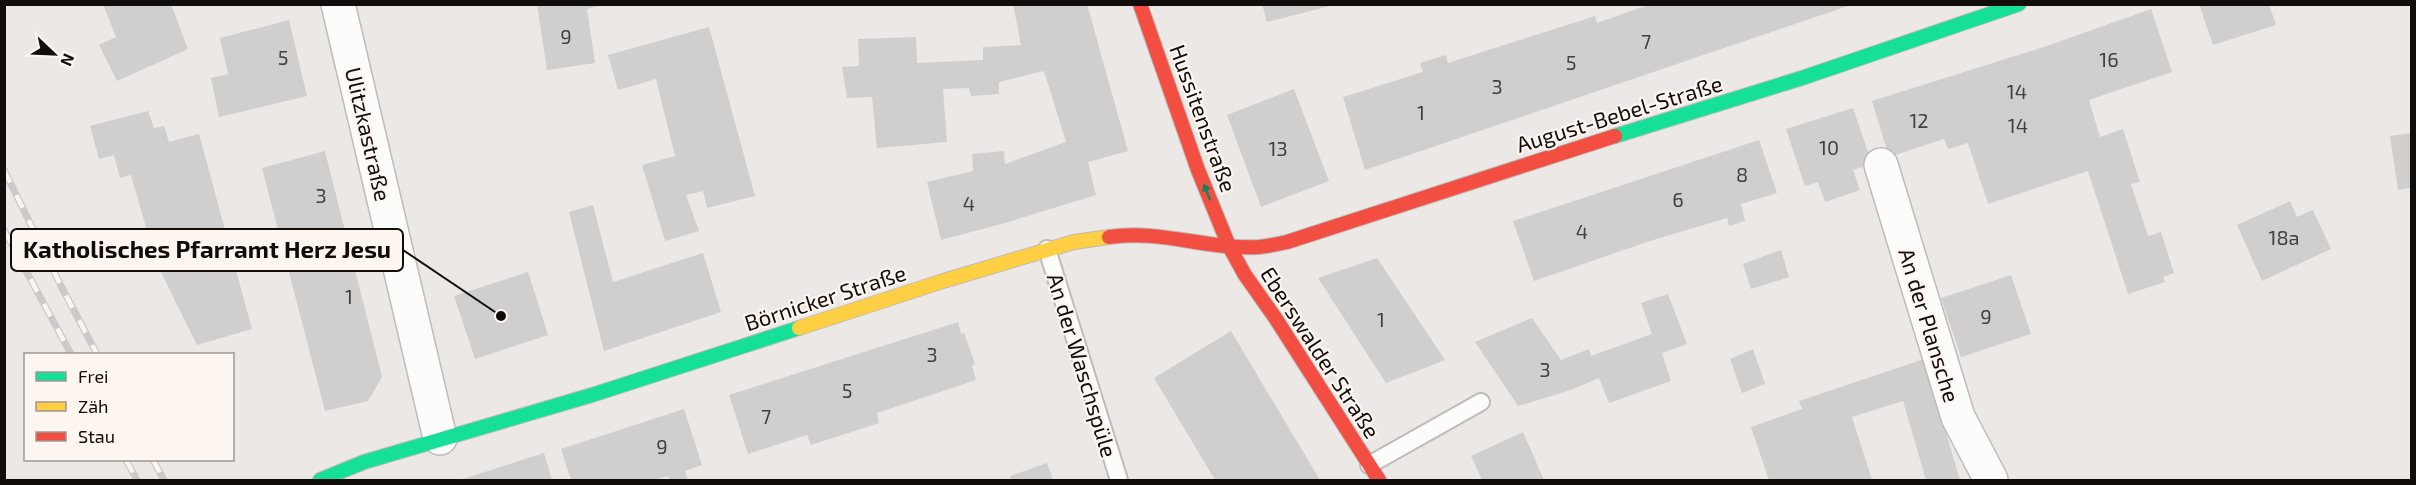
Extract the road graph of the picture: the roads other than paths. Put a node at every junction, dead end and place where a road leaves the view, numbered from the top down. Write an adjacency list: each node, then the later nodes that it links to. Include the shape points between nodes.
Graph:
1 (338, 4): 8 (street, Ulitzkastraße)
2 (1140, 4): 5 (main road, Hussitenstraße, one-way to 2)
3 (2019, 4): 5 (main road, August-Bebel-Straße, via 1802,78 1287,242 1260,247)
4 (1881, 165): 13 (street, An der Plansche, via 1958,417)
5 (1229, 246): 6 (main road, Börnicker Straße, via 1170,237 1114,236); 9 (main road, Eberswalder Straße)
6 (1047, 249): 8 (main road, Börnicker Straße, via 592,395); 11 (lane, An der Waschspüle)
7 (1481, 402): 9 (lane)
8 (440, 438): 10 (main road, Börnicker Straße)
9 (1369, 465): 12 (main road, Eberswalder Straße)
10 (320, 480)
11 (1119, 480)
12 (1379, 480)
13 (1991, 480)

